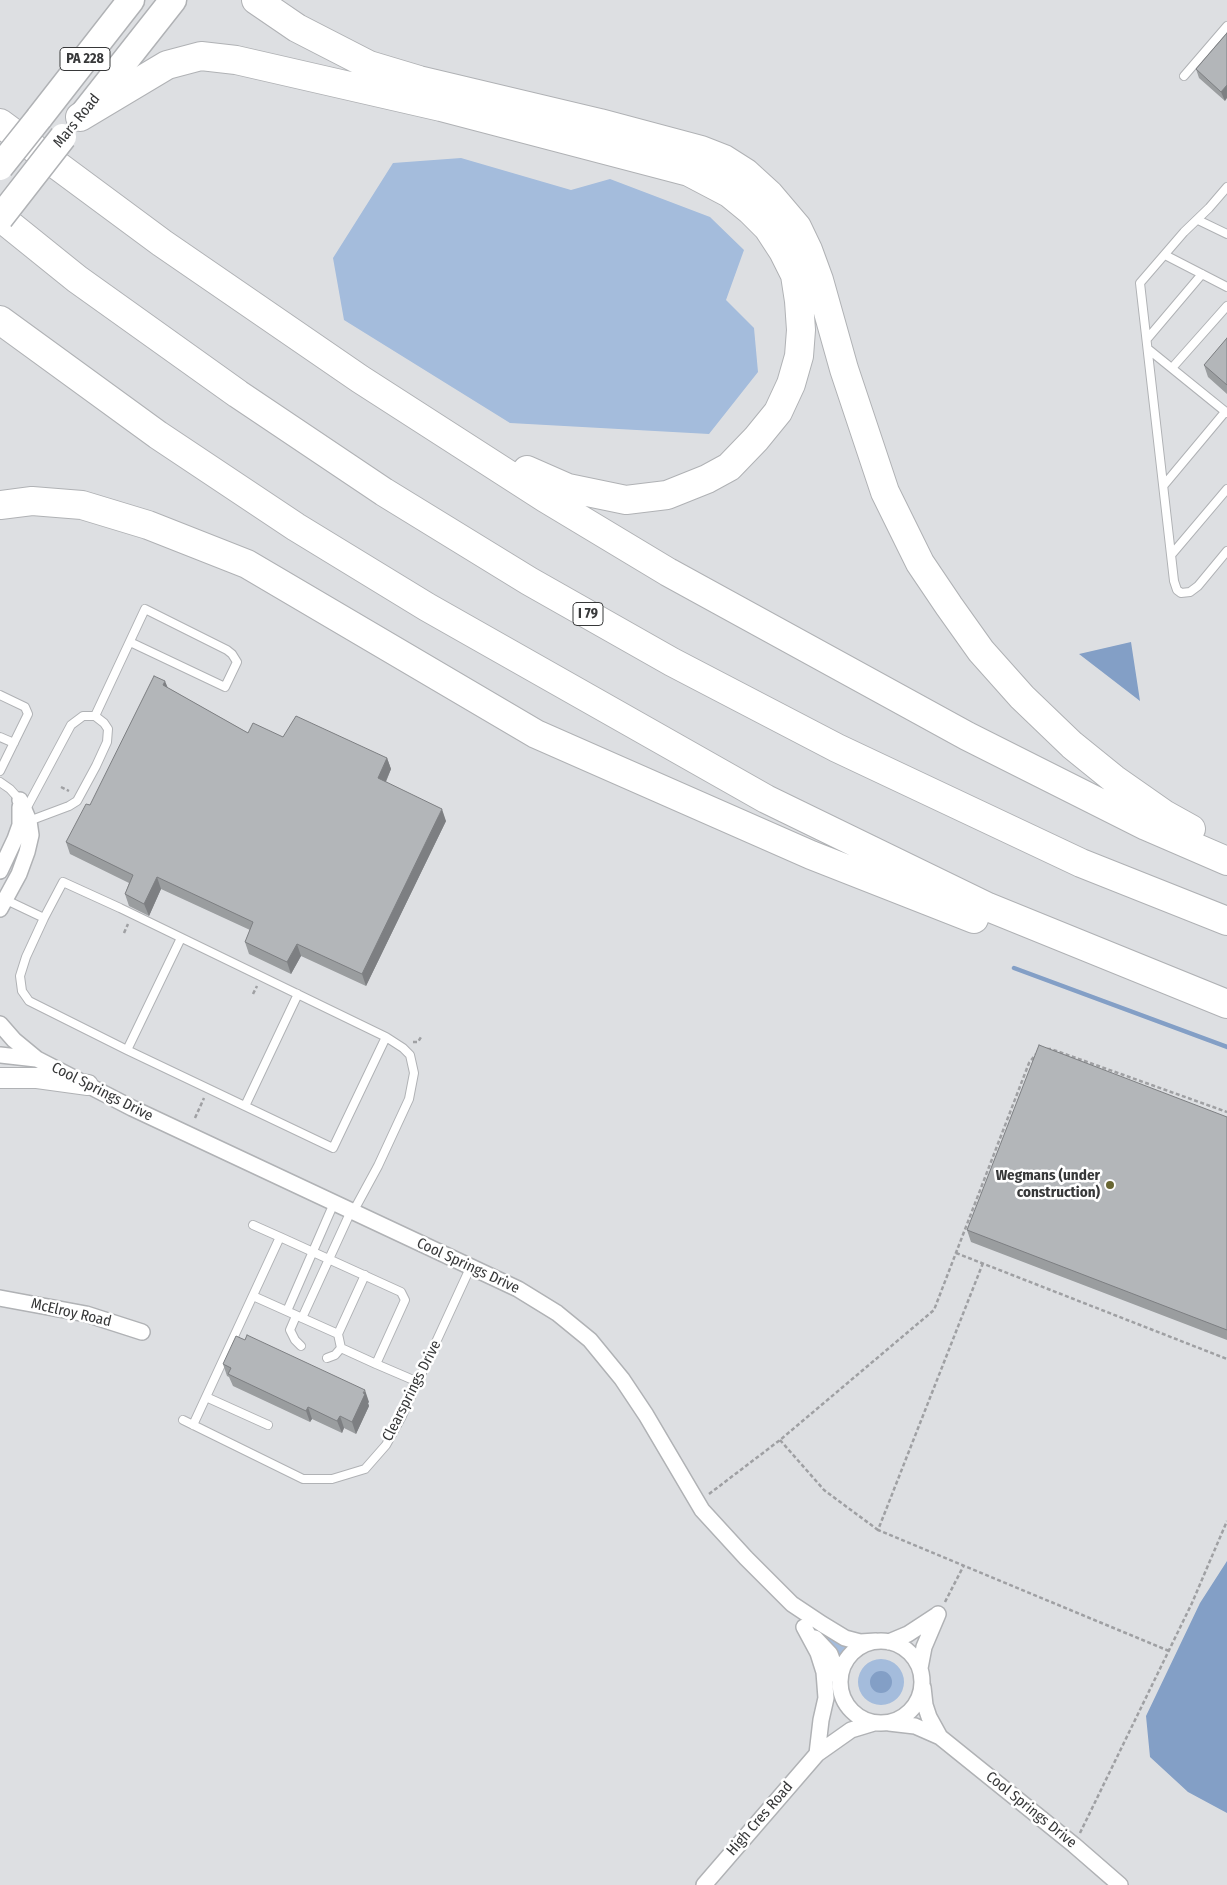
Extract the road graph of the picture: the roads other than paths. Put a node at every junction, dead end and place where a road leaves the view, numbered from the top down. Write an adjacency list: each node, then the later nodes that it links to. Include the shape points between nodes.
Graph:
1 (131, 0): 8 (highway, Mars Road / PA 228, bridge)
2 (173, 0): 7 (highway, Mars Road / PA 228)
3 (256, 0): 38 (highway, via 296,28 369,64 419,80 701,150 746,173 797,227 808,250 885,492 920,563 954,614 981,651 1022,697 1072,745 1164,814)
4 (1227, 26): 5 (lane)
5 (1184, 76)
6 (0, 123): 23 (highway, via 162,243)
7 (72, 127): 10 (highway, Mars Road / PA 228, bridge); 23 (highway, via 167,65 201,56 236,60 441,107 689,172 728,193 768,228 794,275 800,301 799,356 778,412 730,467 667,495 626,500 568,488 507,462)
8 (0, 167)
9 (1227, 187): 11 (lane)
10 (0, 218): 43 (highway, I 79, via 77,279 238,394 384,492 529,581 672,662 837,748 1081,863)
11 (1198, 220): 12 (lane); 13 (lane)
12 (1227, 234)
13 (1165, 255): 14 (lane); 19 (lane, via 1140,283)
14 (1202, 274): 15 (lane); 19 (lane)
15 (1227, 287)
16 (1227, 306): 22 (lane)
17 (0, 320): 20 (highway)
18 (0, 325): 20 (highway)
19 (1147, 339): 21 (lane)
20 (32, 344): 46 (highway, via 158,435 296,527 435,612 766,799 988,907)
21 (1148, 349): 22 (lane); 25 (lane)
22 (1172, 368): 24 (lane)
23 (360, 379): 39 (highway, via 544,498 766,628 1146,826)
24 (1226, 413): 25 (lane)
25 (1164, 486): 29 (lane)
26 (1227, 489): 29 (lane)
27 (0, 504): 47 (highway, via 32,501 82,505 148,525 247,564 536,734 811,855 1099,968)
28 (1227, 550): 29 (lane, via 1198,586 1185,593 1176,586)
29 (1172, 554)
30 (130, 642): 30 (lane, via 145,609 228,650 237,662 225,686); 32 (lane)
31 (0, 695): 34 (lane, via 28,710)
32 (95, 716): 37 (lane, via 83,716 71,725); 37 (lane, via 108,729 107,742 80,796 69,806)
33 (0, 737): 34 (lane)
34 (14, 743): 35 (lane)
35 (0, 771)
36 (0, 782): 37 (lane, via 10,789)
37 (25, 811): 40 (street, via 21,814 15,839); 41 (street, via 31,835 27,852 19,874)
38 (1227, 849)
39 (1227, 861)
40 (0, 871)
41 (2, 902): 42 (lane)
42 (44, 918): 44 (lane, via 63,882); 50 (lane, via 26,956 20,976 22,991 29,1001)
43 (1227, 921)
44 (181, 938): 45 (lane); 50 (lane)
45 (298, 994): 49 (lane); 55 (lane)
46 (1227, 1004)
47 (1227, 1013)
48 (0, 1024): 52 (street, Cool Springs Drive)
49 (386, 1036): 55 (lane, via 333,1148); 57 (lane, via 410,1055 413,1085 396,1130)
50 (127, 1050): 55 (lane)
51 (0, 1055): 52 (street, Cool Springs Drive)
52 (37, 1059): 54 (street, Cool Springs Drive)
53 (0, 1078): 54 (street, via 37,1078)
54 (88, 1085): 56 (street, Cool Springs Drive)
55 (244, 1106)
56 (334, 1203): 57 (street, Cool Springs Drive); 60 (lane)
57 (352, 1212): 61 (lane); 62 (street, Cool Springs Drive)
58 (253, 1225): 59 (lane)
59 (280, 1237): 60 (lane); 64 (lane)
60 (313, 1252): 61 (lane); 66 (lane)
61 (328, 1259): 63 (lane); 67 (lane)
62 (472, 1266): 74 (lane, Clearsprings Drive); 79 (street, Cool Springs Drive, via 549,1308 590,1340 622,1379 702,1510)
63 (365, 1276): 69 (lane); 73 (lane, via 402,1292 405,1300)
64 (253, 1296): 66 (lane); 75 (lane)
65 (0, 1298): 68 (street, McElroy Road, via 86,1314)
66 (287, 1311): 67 (lane)
67 (299, 1317): 69 (lane); 70 (lane, via 290,1330)
68 (142, 1332)
69 (338, 1334): 71 (lane)
70 (301, 1346)
71 (341, 1348): 72 (lane); 73 (lane)
72 (327, 1358)
73 (376, 1364): 74 (lane)
74 (418, 1382): 77 (lane, Clearsprings Drive, via 386,1444 364,1469 332,1479 303,1478)
75 (206, 1398): 77 (lane); 78 (lane)
76 (183, 1420): 77 (lane, Clearsprings Drive)
77 (193, 1425)
78 (268, 1425)
79 (792, 1604): 80 (street, Cool Springs Drive); 81 (street, Cool Springs Drive, via 845,1638 860,1642)
80 (804, 1627): 83 (street, Cool Springs Drive, via 830,1654); 87 (street, via 824,1672 826,1698)
81 (882, 1641): 82 (street, via 908,1651); 82 (street, via 908,1634 938,1614 924,1648); 83 (street, via 863,1645 851,1653)
82 (921, 1675): 85 (street, via 921,1691 913,1708); 86 (street, Cool Springs Drive, via 925,1706)
83 (839, 1678): 84 (street, via 842,1696 851,1712)
84 (874, 1723): 85 (street); 87 (street, High Cres Road, via 851,1730)
85 (889, 1723): 86 (street, Cool Springs Drive, via 915,1726)
86 (940, 1737): 89 (street, Cool Springs Drive)
87 (817, 1754): 88 (street, High Cres Road)
88 (704, 1885)
89 (1120, 1885)

